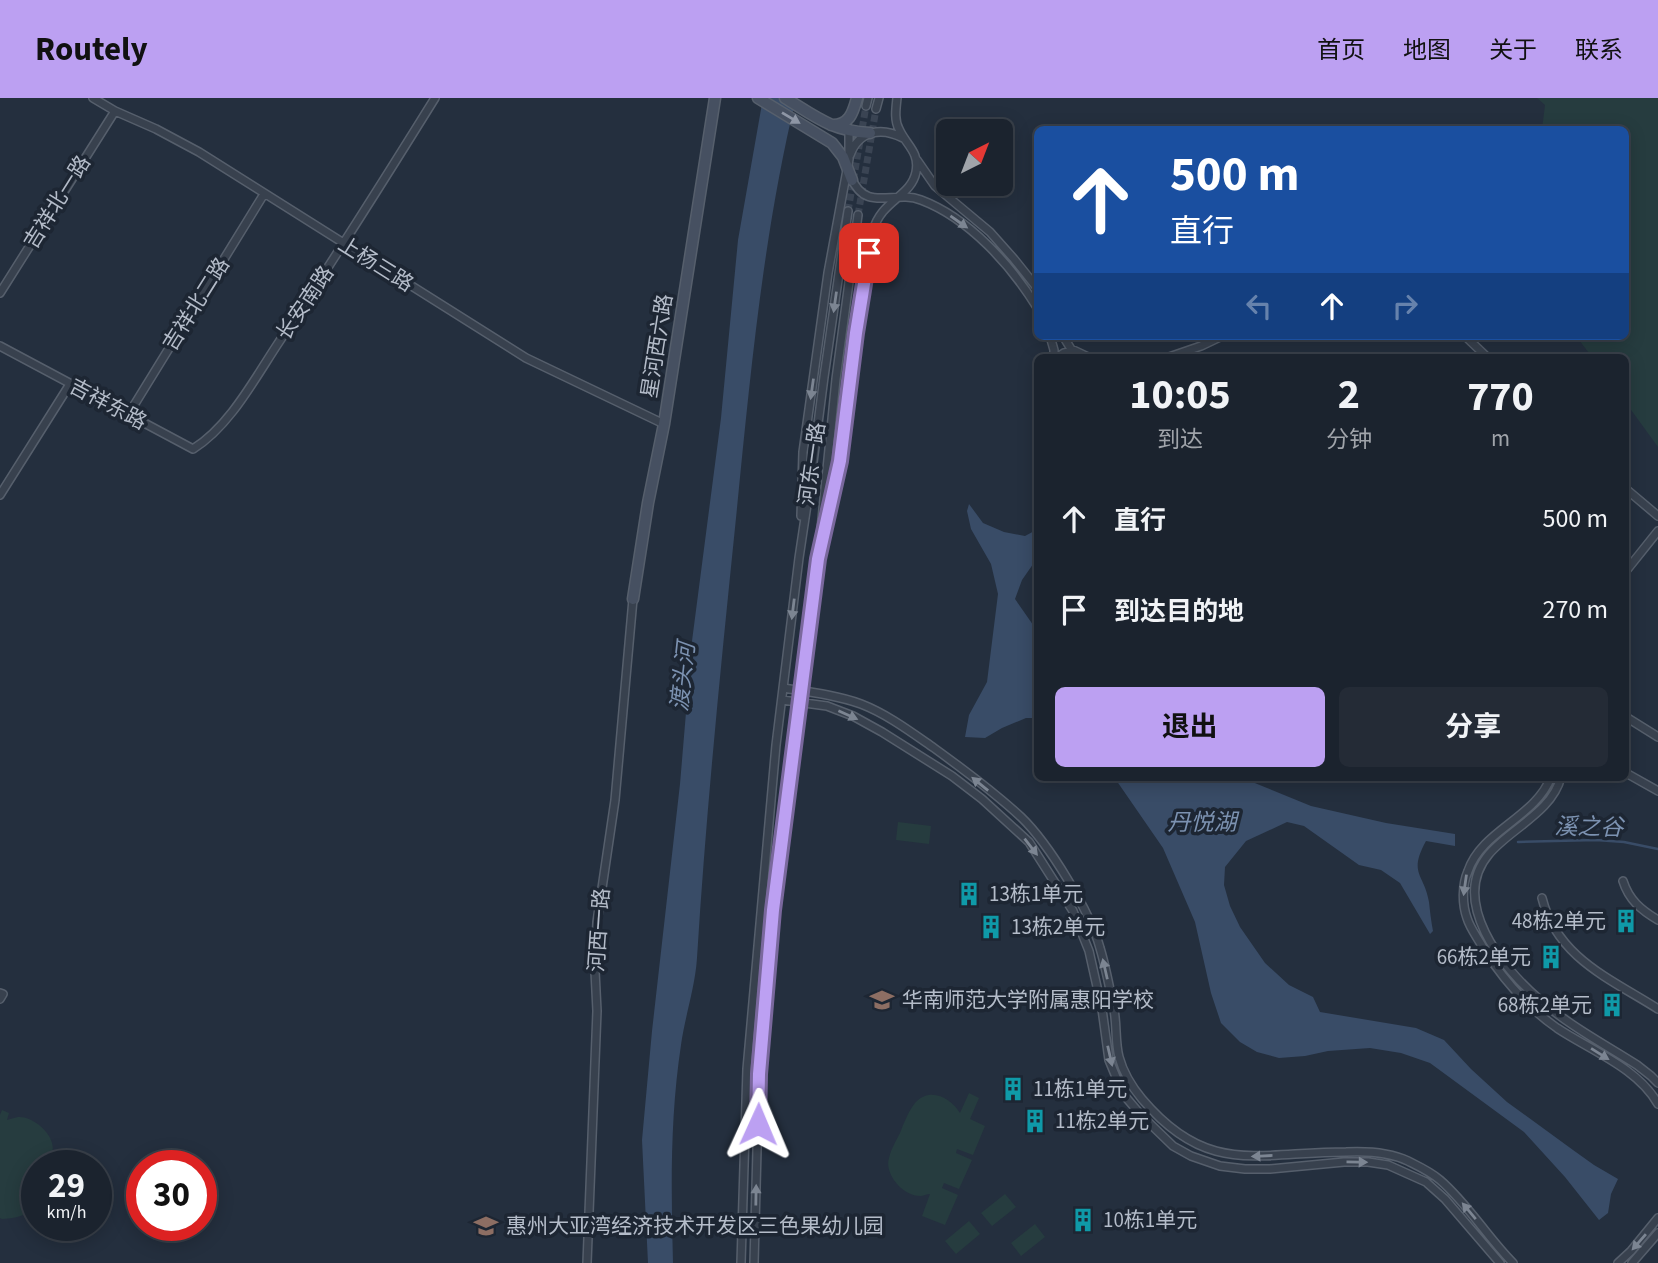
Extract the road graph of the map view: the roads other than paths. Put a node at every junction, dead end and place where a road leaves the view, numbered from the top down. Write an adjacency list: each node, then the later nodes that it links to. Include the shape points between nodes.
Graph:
1 (93, 98): 10 (street, 上杨三路)
2 (435, 98): 22 (street, 长安南路)
3 (715, 98): 37 (street, 星河西六路)
4 (758, 98): 16 (street, one-way to 16, via 825,138)
5 (785, 98): 11 (street)
6 (879, 98): 9 (street)
7 (897, 98): 14 (street, via 897,127)
8 (862, 100): 11 (street, via 847,121); 12 (street)
9 (876, 109)
10 (115, 111): 18 (street, 上杨三路, via 188,146); 24 (street, 吉祥北一路)
11 (829, 125): 12 (street)
12 (849, 131): 13 (street); 16 (street)
13 (870, 133): 14 (street, via 882,131); 16 (street, via 860,139)
14 (904, 138): 15 (street)
15 (916, 158): 19 (street, via 913,181); 23 (street, via 935,187 989,232)
16 (848, 163): 17 (street); 43 (street, one-way to 43, via 803,452)
17 (852, 180): 19 (street, via 866,196 888,200)
18 (264, 194): 22 (street, 上杨三路); 36 (street, 吉祥北二路)
19 (898, 196): 25 (street, one-way to 25, via 929,203 970,230 1009,268); 44 (street, via 878,217 872,235 840,461)
20 (848, 211): 43 (street, 河东一路, one-way to 43)
21 (858, 215): 44 (street, 河东一路)
22 (344, 244): 37 (street, 上杨三路, via 526,358); 38 (street, 长安南路)
23 (1034, 284)
24 (0, 293)
25 (1034, 303)
26 (1065, 340): 30 (street)
27 (1214, 340): 33 (street)
28 (1469, 340): 34 (street)
29 (0, 346): 35 (street, 吉祥东路)
30 (1078, 352): 31 (street); 32 (street)
31 (1064, 354)
32 (1082, 354)
33 (1178, 354)
34 (1484, 354)
35 (70, 384): 36 (street, 吉祥东路); 40 (street)
36 (128, 415): 38 (street, 吉祥东路, via 192,449)
37 (664, 424): 46 (street, 星河西六路)
38 (214, 432)
39 (1629, 492): 41 (street)
40 (0, 495)
41 (1658, 516)
42 (1658, 531): 45 (street)
43 (801, 541): 47 (street, 河东一路, one-way to 47)
44 (818, 559): 48 (street, 河东一路)
45 (1629, 567)
46 (633, 598): 65 (street, 河西一路, via 615,800 597,922)
47 (783, 688): 48 (street); 49 (street, 河东一路)
48 (802, 691): 50 (street, 河东一路); 69 (street, one-way to 48, via 1438,1177 1406,1160 1357,1152 1238,1156 1211,1151 1183,1138 1130,1083 1119,1057 1115,1012 1100,946 1075,893 1022,818 904,728 862,705)
49 (782, 700): 50 (street); 66 (street, 河东一路, via 747,1069)
50 (801, 702): 67 (street, 河东一路, one-way to 50, via 759,1074 771,923); 68 (street, one-way to 68, via 853,716 923,757 982,799 1028,842 1077,921 1102,1010 1109,1060 1123,1094 1173,1146 1220,1166 1245,1169 1344,1162 1388,1165 1426,1182)
51 (1629, 719): 52 (street)
52 (1658, 737)
53 (1629, 775): 56 (street)
54 (1549, 781): 62 (street, one-way to 62, via 1531,807 1492,838 1468,869 1467,919 1518,994 1556,1027 1636,1077)
55 (1559, 781): 61 (street, via 1544,806 1481,863 1475,897 1479,917 1524,986)
56 (1658, 791)
57 (1623, 881): 59 (street, via 1637,906)
58 (1542, 898): 60 (street, via 1558,935 1575,954)
59 (1658, 920)
60 (1658, 1009)
61 (1658, 1083)
62 (1658, 1104)
63 (1658, 1218): 70 (street, one-way to 70)
64 (1658, 1233): 71 (street)
65 (587, 1263)
66 (741, 1263)
67 (754, 1263)
68 (1500, 1263)
69 (1514, 1263)
70 (1618, 1263)
71 (1632, 1263)

